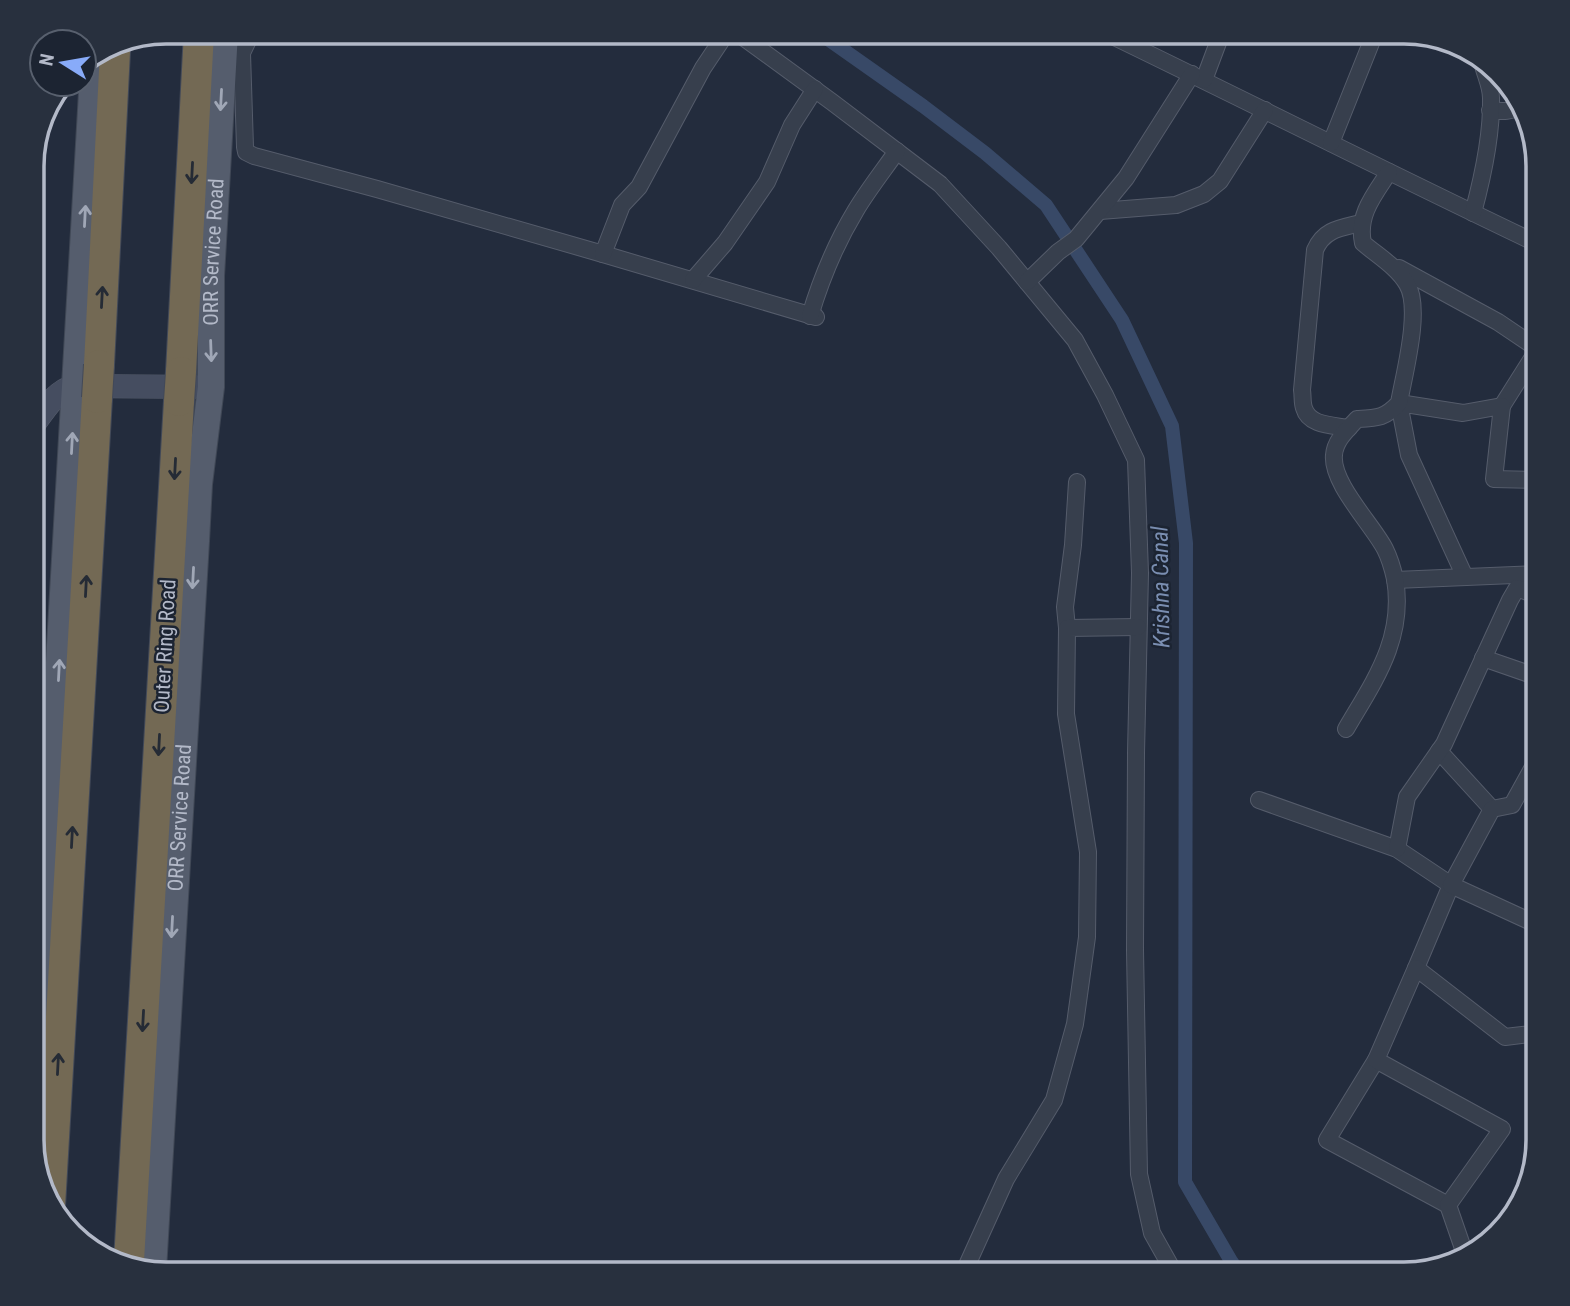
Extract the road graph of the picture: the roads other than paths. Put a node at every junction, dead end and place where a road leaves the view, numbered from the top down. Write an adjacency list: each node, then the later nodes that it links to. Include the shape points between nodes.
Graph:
1 (198, 44): 61 (highway, Outer Ring Road, one-way to 61)
2 (224, 44): 30 (main road, ORR Service Road, one-way to 30, via 211,276)
3 (246, 44): 24 (street, via 242,53 246,152)
4 (719, 44): 24 (street, via 639,187 619,209)
5 (753, 44): 12 (street)
6 (1138, 44): 11 (street)
7 (1216, 44): 11 (street)
8 (1371, 44): 17 (street)
9 (115, 55): 31 (highway, one-way to 9, bridge, via 99,365)
10 (1487, 76): 15 (street)
11 (1198, 77): 14 (street); 20 (street)
12 (815, 89): 18 (street); 26 (street, via 792,125 767,182)
13 (93, 98): 31 (main road, one-way to 13)
14 (1265, 110): 17 (street); 20 (street, via 1220,181 1204,194 1176,205)
15 (1490, 110): 16 (street); 21 (street)
16 (1513, 111)
17 (1331, 143): 19 (street)
18 (897, 151): 26 (street, via 829,261 813,317); 27 (street, via 940,184)
19 (1389, 172): 21 (street); 22 (street)
20 (1100, 211): 27 (street)
21 (1473, 212): 23 (street)
22 (1361, 223): 25 (street, via 1363,243); 35 (street, via 1326,233 1315,250 1302,390 1304,410 1310,418)
23 (1526, 238)
24 (603, 254): 26 (street)
25 (1388, 262): 28 (street); 32 (street, via 1407,284 1413,300)
26 (693, 280)
27 (1027, 282): 42 (street, via 1075,340 1136,460)
28 (1526, 341)
29 (1526, 368): 33 (street)
30 (211, 387): 31 (street); 62 (main road, ORR Service Road, one-way to 62, via 195,541)
31 (86, 392): 34 (street, via 68,387); 54 (main road, one-way to 31, via 65,572); 58 (highway, one-way to 31)
32 (1399, 403): 33 (street, via 1463,413); 35 (street, via 1376,418 1357,419); 39 (street, via 1409,455)
33 (1502, 406): 36 (street, via 1494,479)
34 (44, 412)
35 (1349, 428): 40 (street, via 1334,455 1339,478 1385,549)
36 (1526, 480)
37 (1077, 482): 43 (street)
38 (1526, 574): 39 (street)
39 (1465, 577): 40 (street)
40 (1395, 580): 46 (street, via 1396,622 1383,666)
41 (1526, 591): 44 (street, via 1517,588)
42 (1138, 627): 43 (street); 64 (street, via 1135,950 1139,1174 1152,1234)
43 (1067, 628): 63 (street, via 1066,714 1088,852 1087,937 1075,1024 1054,1100 1006,1179)
44 (1483, 659): 45 (street); 47 (street)
45 (1526, 673)
46 (1346, 729)
47 (1440, 751): 50 (street); 51 (street, via 1407,797)
48 (1526, 780): 50 (street, via 1512,806)
49 (1259, 800): 51 (street)
50 (1492, 809): 52 (street)
51 (1397, 849): 52 (street)
52 (1451, 885): 53 (street); 55 (street)
53 (1526, 919)
54 (44, 926)
55 (1416, 968): 56 (street, via 1505,1037); 57 (street)
56 (1526, 1034)
57 (1376, 1060): 59 (street, via 1327,1140); 59 (street, via 1502,1129)
58 (51, 1181)
59 (1448, 1205): 60 (street)
60 (1463, 1247)
61 (129, 1257)
62 (154, 1261)
63 (969, 1262)
64 (1168, 1262)

